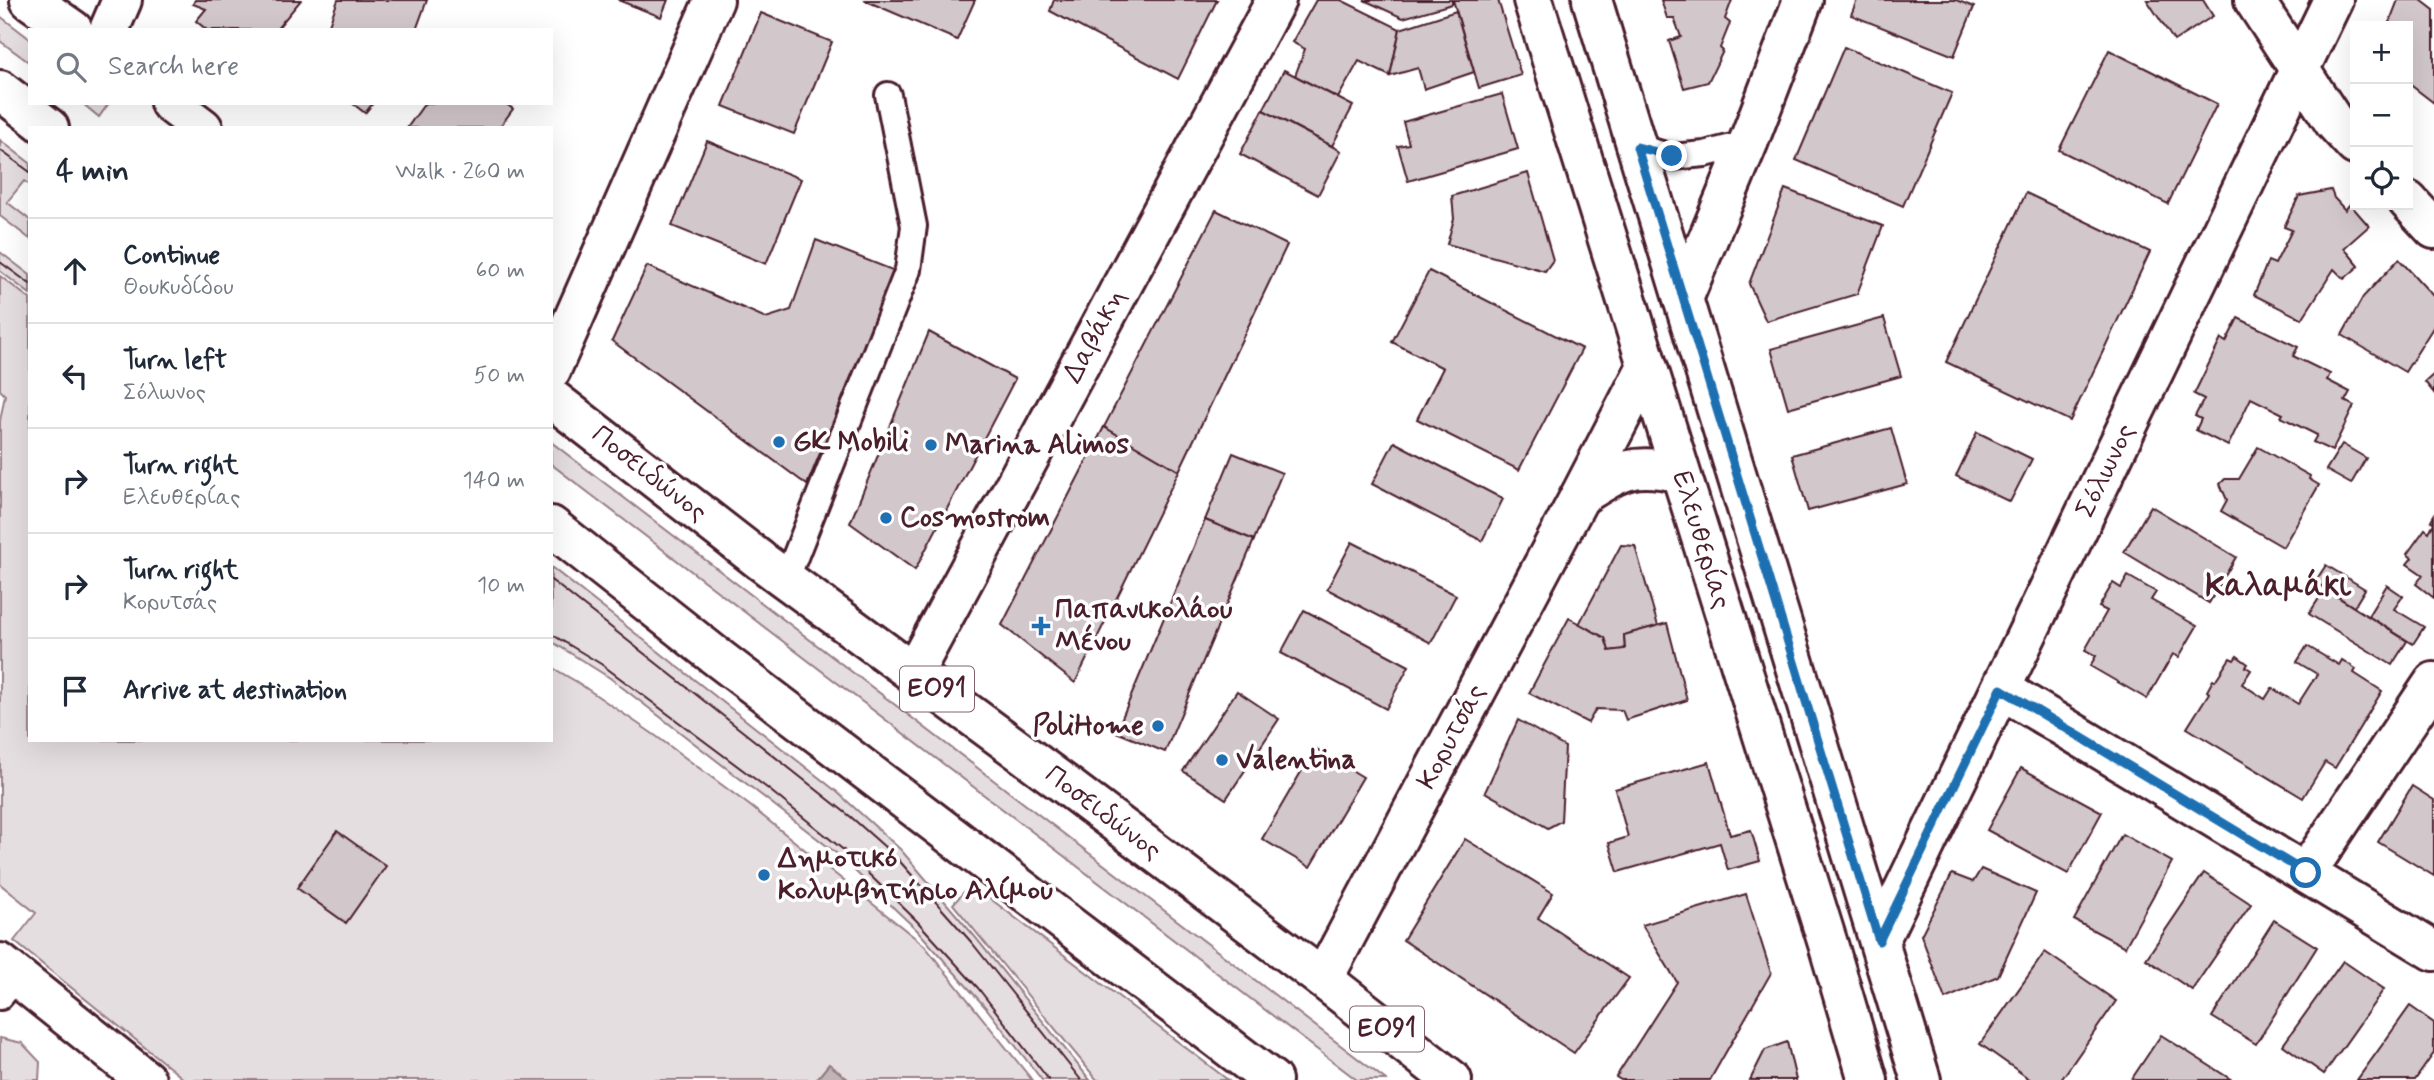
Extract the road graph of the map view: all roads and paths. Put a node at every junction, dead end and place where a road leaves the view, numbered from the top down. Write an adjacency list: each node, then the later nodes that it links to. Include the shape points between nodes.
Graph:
1 (30, 0): 10 (main road)
2 (122, 0): 11 (main road)
3 (714, 0): 24 (main road)
4 (1276, 0): 31 (main road, Δαβάκη)
5 (1533, 0): 25 (main road, Ελευθερίας)
6 (1592, 0): 20 (main road, Ελευθερίας)
7 (1803, 0): 19 (main road)
8 (2254, 0): 12 (main road)
9 (2333, 0): 12 (main road, Σόλωνος)
10 (70, 28)
11 (111, 28)
12 (2299, 72): 18 (main road); 33 (main road, Σόλωνος)
13 (0, 90): 16 (main road)
14 (888, 95): 30 (lane, via 914,226 908,270)
15 (173, 105): 17 (main road)
16 (45, 126)
17 (200, 126)
18 (2350, 140)
19 (1748, 143): 20 (lane, via 1705,154 1672,156); 23 (main road)
20 (1637, 147): 23 (main road, Ελευθερίας)
21 (2413, 206): 22 (main road)
22 (2434, 229)
23 (1684, 299): 35 (main road, Ελευθερίας)
24 (553, 365)
25 (1647, 366): 27 (main road, Ελευθερίας); 28 (main road, Κορυτσάς)
26 (553, 400): 30 (main road, Ποσειδώνος / ΕΟ91)
27 (1680, 472): 28 (main road, Κορυτσάς, via 1656,467 1621,470); 42 (main road, Ελευθερίας)
28 (1580, 496): 38 (main road, Κορυτσάς)
29 (553, 528): 40 (main road)
30 (786, 579): 31 (main road, Ποσειδώνος / ΕΟ91)
31 (914, 672): 38 (main road, Ποσειδώνος / ΕΟ91)
32 (2434, 682): 34 (main road)
33 (2001, 689): 34 (main road); 35 (main road, Σόλωνος)
34 (2306, 873): 36 (main road)
35 (1879, 941): 43 (main road, Ελευθερίας)
36 (2434, 951)
37 (6, 979): 39 (main road)
38 (1323, 979): 41 (main road, Ποσειδώνος / ΕΟ91)
39 (146, 1080)
40 (1272, 1080)
41 (1452, 1080)
42 (1868, 1080)
43 (1921, 1080)

